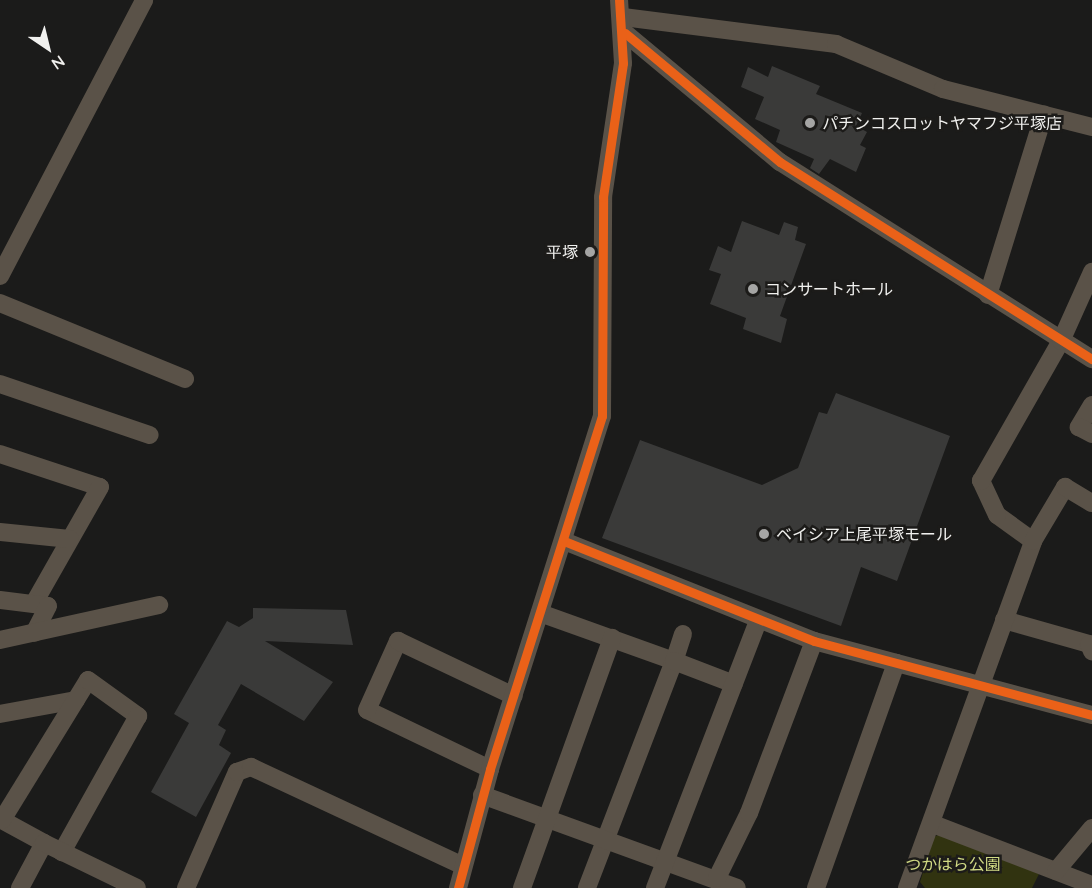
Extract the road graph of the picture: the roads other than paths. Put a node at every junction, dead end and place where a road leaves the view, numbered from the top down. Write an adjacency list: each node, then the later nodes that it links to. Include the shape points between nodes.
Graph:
1 (144, 0): 6 (street)
2 (622, 17): 3 (street, via 836,44 943,89); 7 (street, via 780,162); 20 (street, via 603,197 602,416)
3 (1044, 114): 4 (street); 7 (street)
4 (1092, 127)
5 (1092, 272): 9 (street)
6 (0, 276)
7 (988, 295): 9 (street)
8 (0, 303): 11 (street)
9 (1061, 341): 10 (street); 21 (street, via 981,481 997,515)
10 (1092, 360)
11 (185, 379)
12 (0, 384): 15 (street)
13 (1092, 405): 14 (street, via 1079,427)
14 (1092, 434)
15 (150, 435)
16 (0, 454): 19 (street, via 100,487)
17 (1092, 503): 21 (street, via 1065,488)
18 (0, 532): 19 (street)
19 (70, 539): 23 (street)
20 (564, 541): 25 (street); 26 (street)
21 (1033, 541): 27 (street)
22 (0, 600): 23 (street)
23 (34, 603): 28 (street, via 48,606)
24 (159, 605): 28 (street)
25 (540, 613): 30 (street); 38 (street)
26 (759, 619): 32 (street); 37 (street)
27 (1004, 620): 33 (street); 36 (street)
28 (34, 633): 31 (street)
29 (683, 634): 34 (street)
30 (612, 638): 34 (street); 45 (street)
31 (0, 640)
32 (814, 641): 35 (street); 54 (street, via 749,813)
33 (1091, 645)
34 (674, 661): 37 (street); 48 (street)
35 (896, 663): 36 (street); 64 (street)
36 (980, 683): 41 (street); 46 (street)
37 (734, 684): 51 (street)
38 (514, 696): 42 (street); 42 (street, via 398,641 367,710)
39 (76, 700): 40 (street); 44 (street); 50 (street, via 88,680 138,716)
40 (0, 714)
41 (1092, 716)
42 (490, 768): 43 (street)
43 (482, 795): 45 (street); 52 (street)
44 (1, 819): 49 (street)
45 (547, 819): 48 (street); 60 (street)
46 (933, 824): 53 (street); 65 (street)
47 (1092, 828): 53 (street)
48 (604, 840): 51 (street); 61 (street)
49 (44, 843): 50 (street); 56 (street)
50 (62, 852): 57 (street)
51 (666, 859): 54 (street); 62 (street)
52 (463, 866): 58 (street, via 251,767 237,772); 59 (street)
53 (1056, 871): 55 (street)
54 (717, 878): 63 (street)
55 (1092, 885)
56 (20, 888)
57 (137, 888)
58 (186, 888)
59 (458, 888)
60 (522, 888)
61 (587, 888)
62 (655, 888)
63 (737, 888)
64 (816, 888)
65 (907, 888)

